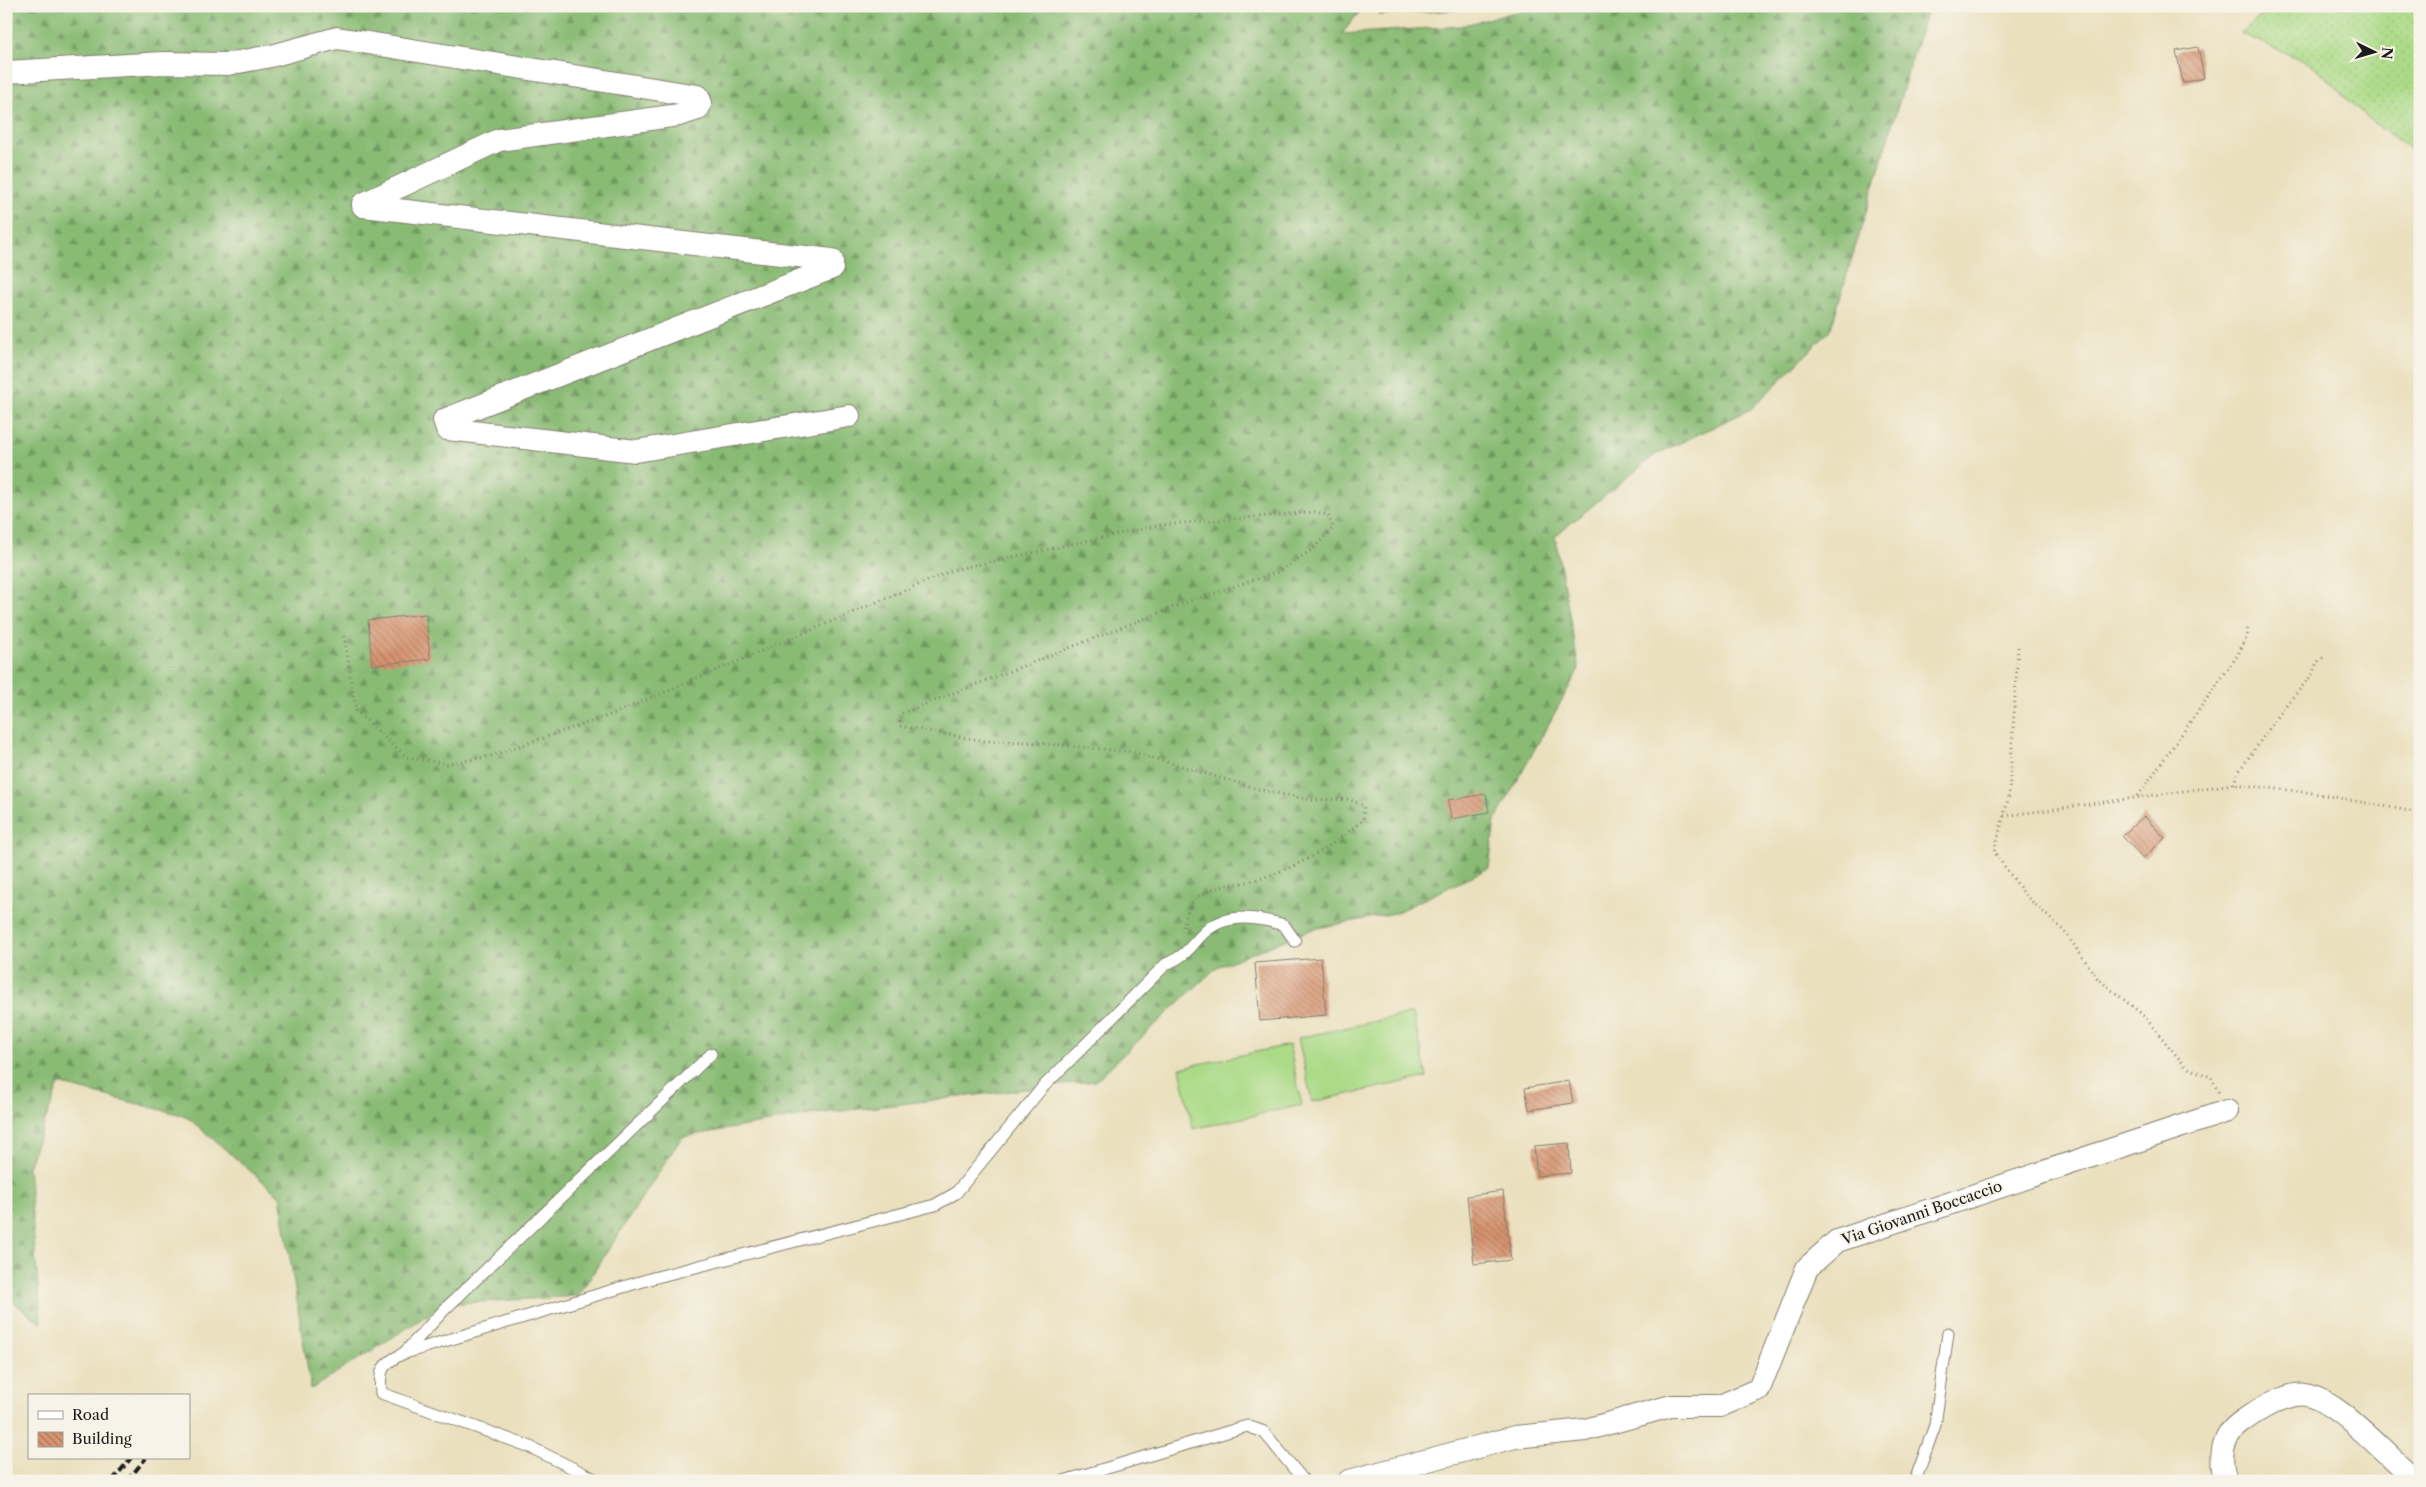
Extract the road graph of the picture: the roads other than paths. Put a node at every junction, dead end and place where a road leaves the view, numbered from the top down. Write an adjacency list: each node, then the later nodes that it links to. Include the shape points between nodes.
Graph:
1 (6, 72): 2 (street, via 164,63 228,64 336,38 698,96 698,109 679,115 499,140 362,204 832,260 832,268 444,420 447,429 636,451)
2 (849, 416)
3 (1295, 941): 7 (lane, via 1284,925 1256,917 1224,921 1208,930 1180,958 1166,964 1042,1088 956,1192 934,1205 653,1278)
4 (711, 1054): 7 (lane)
5 (2228, 1111): 11 (street, Via Giovanni Boccaccio, via 1837,1241 1808,1268 1759,1388 1720,1406 1671,1406 1585,1430 1515,1437)
6 (1948, 1333): 12 (lane, via 1935,1425)
7 (402, 1354): 8 (lane, via 387,1362 379,1375 381,1394 528,1446)
8 (599, 1481)
9 (1064, 1481): 10 (lane, via 1247,1426 1264,1432)
10 (1304, 1481)
11 (1349, 1481)
12 (1915, 1481)
13 (2226, 1481): 14 (street, via 2222,1444 2239,1424 2296,1394 2325,1401)
14 (2418, 1481)

